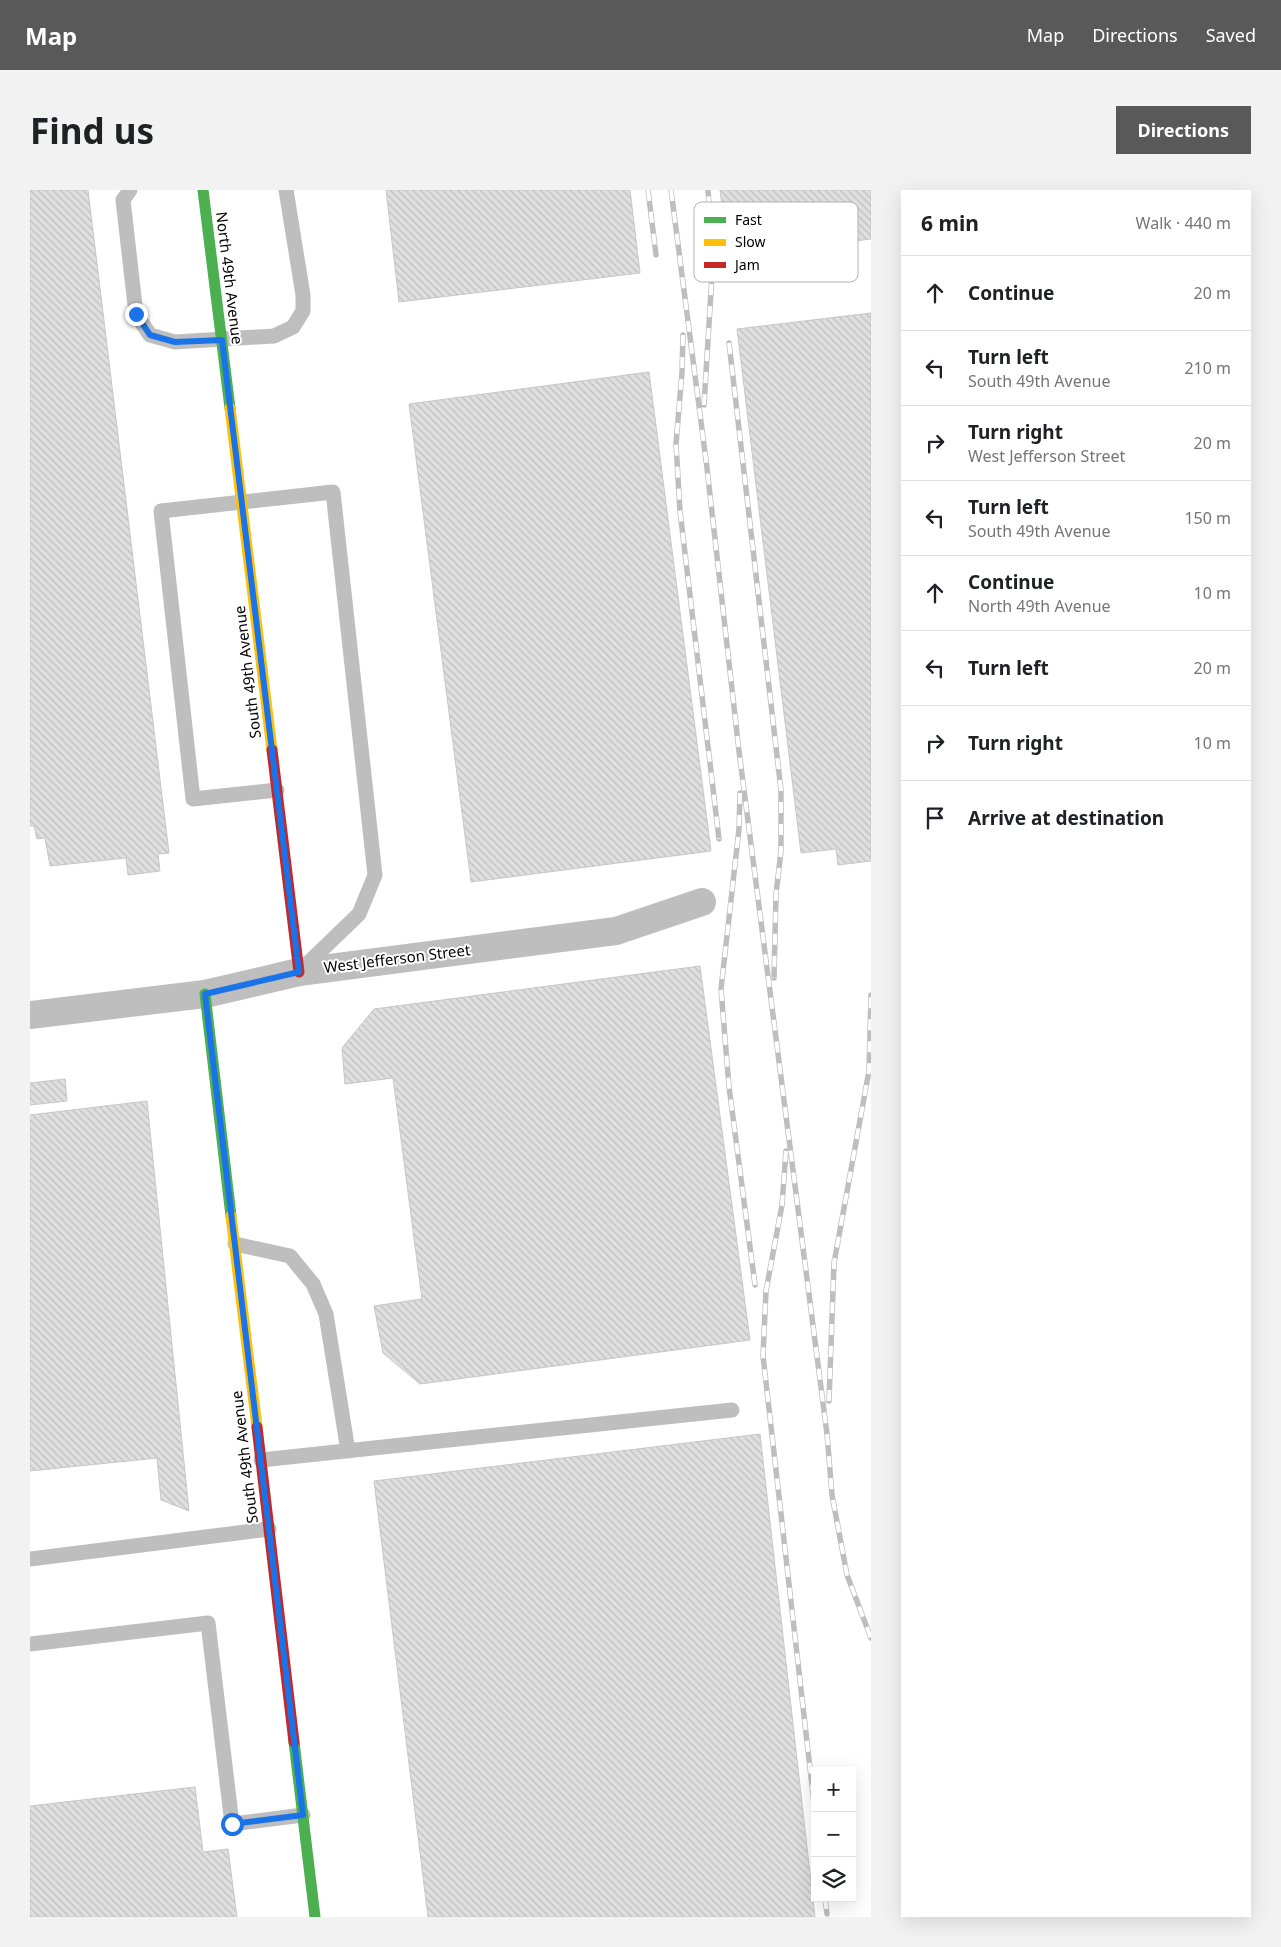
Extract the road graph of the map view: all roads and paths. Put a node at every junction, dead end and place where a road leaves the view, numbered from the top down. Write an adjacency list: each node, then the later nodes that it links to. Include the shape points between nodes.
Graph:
1 (130, 190): 4 (lane, via 124,200 136,314 150,335 175,342)
2 (203, 190): 4 (street, North 49th Avenue)
3 (286, 190): 4 (lane, via 303,311 293,327 274,336)
4 (222, 340): 5 (street, North 49th Avenue)
5 (226, 369): 6 (street, South 49th Avenue)
6 (242, 502): 7 (street, South 49th Avenue); 7 (lane, via 161,511 193,799); 9 (lane, via 333,492 376,875 359,914)
7 (277, 790): 9 (street, South 49th Avenue)
8 (702, 902): 9 (street, West Jefferson Street, via 616,931)
9 (299, 972): 10 (street, West Jefferson Street)
10 (205, 994): 11 (street, West Jefferson Street); 12 (street, South 49th Avenue)
11 (30, 1015)
12 (235, 1244): 14 (lane, via 290,1256 313,1284 326,1314); 15 (street, South 49th Avenue)
13 (732, 1410): 14 (lane)
14 (348, 1451): 15 (lane)
15 (261, 1460): 16 (street, South 49th Avenue)
16 (269, 1530): 17 (lane); 19 (street, South 49th Avenue)
17 (30, 1558)
18 (30, 1644): 19 (lane, via 208,1624 232,1824)
19 (303, 1815): 20 (street, South 49th Avenue)
20 (315, 1917)

